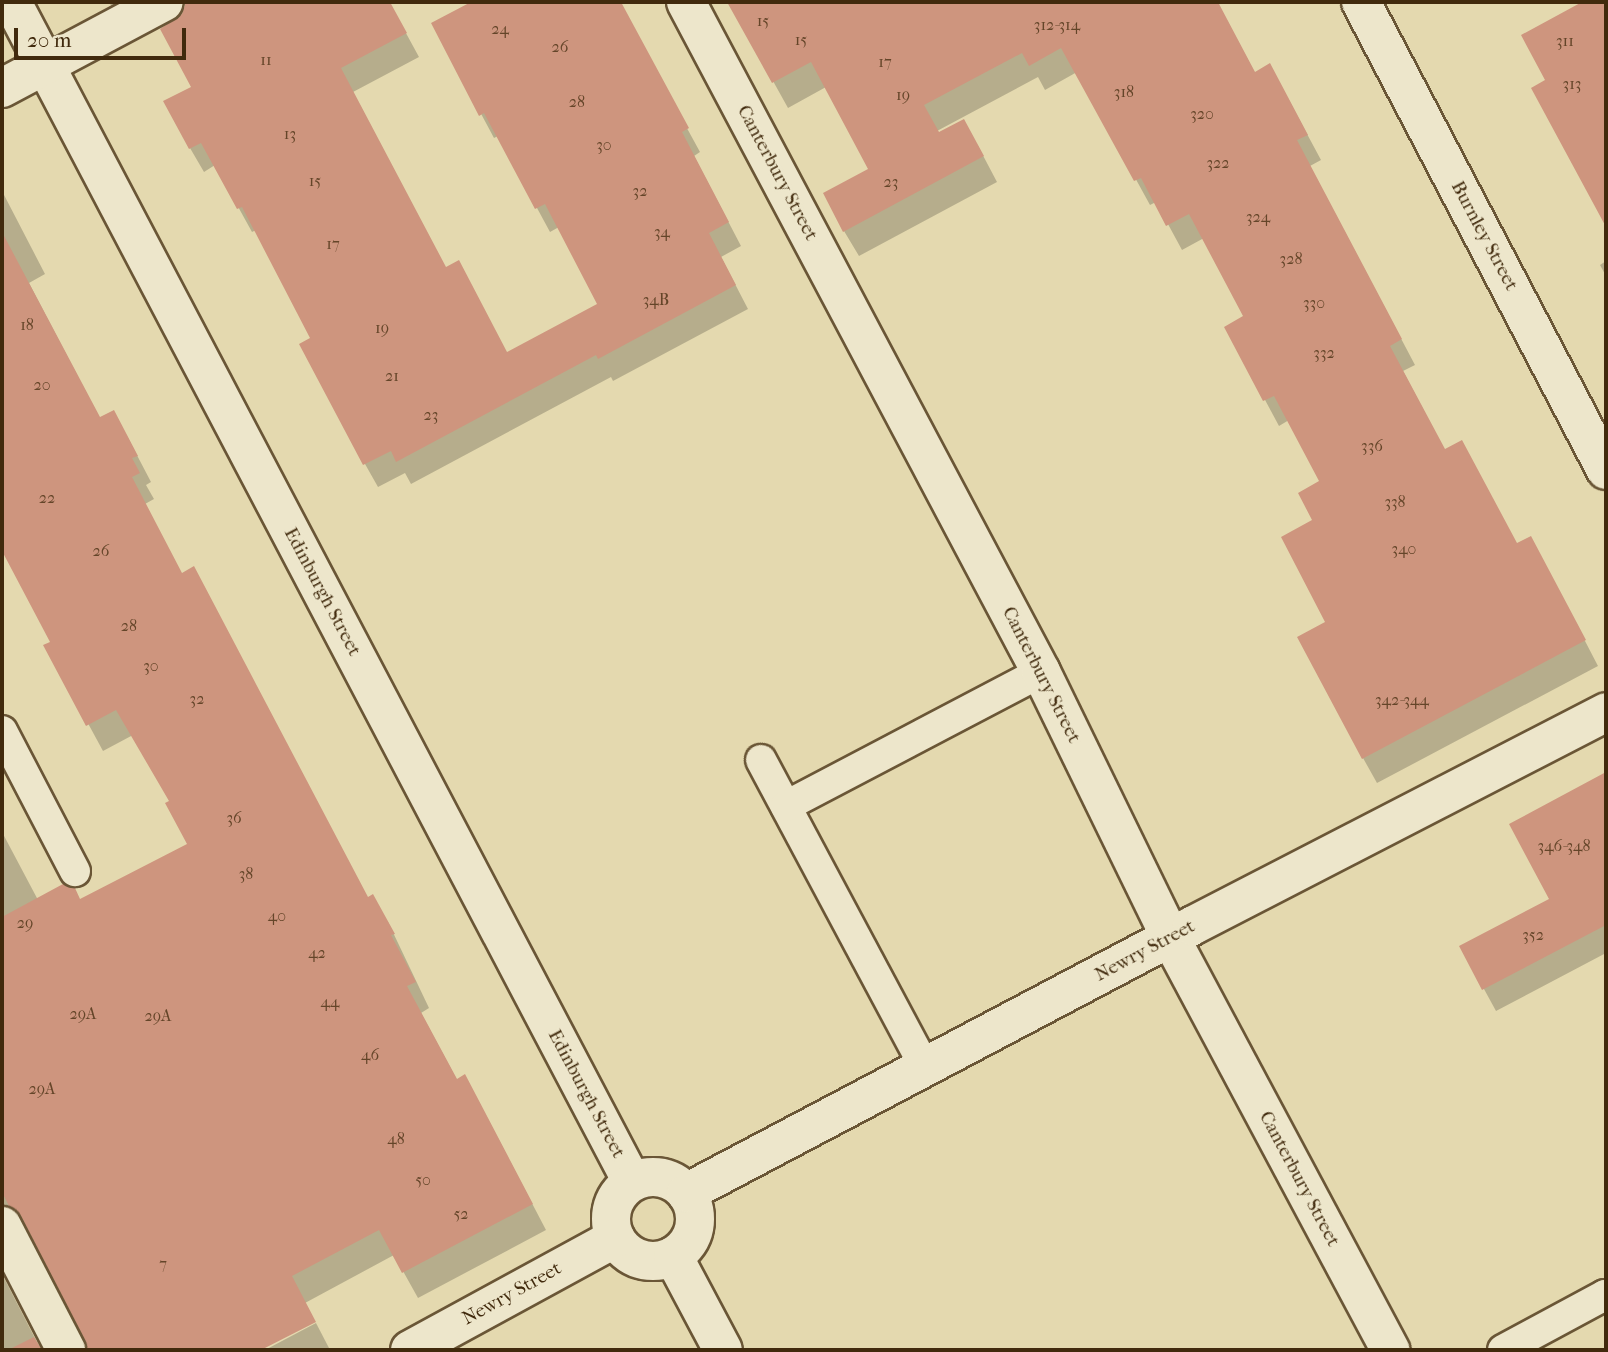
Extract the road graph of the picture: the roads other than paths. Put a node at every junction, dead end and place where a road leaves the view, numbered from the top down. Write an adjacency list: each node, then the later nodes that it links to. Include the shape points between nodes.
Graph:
1 (12, 2): 5 (street, Edinburgh Street)
2 (164, 2): 5 (street)
3 (686, 2): 8 (street, Canterbury Street)
4 (1361, 2): 7 (street, Burnley Street)
5 (46, 65): 6 (street); 16 (street, Edinburgh Street)
6 (2, 88)
7 (1606, 470)
8 (1041, 672): 12 (lane); 14 (street, Canterbury Street)
9 (1606, 712): 14 (street, Newry Street)
10 (2, 731): 13 (lane)
11 (761, 760): 12 (lane)
12 (786, 806): 15 (lane)
13 (75, 871)
14 (1171, 939): 15 (street, Newry Street); 25 (street, Canterbury Street)
15 (925, 1067): 17 (street, Newry Street)
16 (632, 1182): 17 (street, via 661,1178); 19 (street, via 612,1210)
17 (686, 1193): 20 (street, via 695,1221 684,1248)
18 (2, 1226): 22 (street)
19 (615, 1238): 20 (street, via 631,1256 659,1261); 23 (street, Newry Street)
20 (673, 1256): 24 (street)
21 (1606, 1298): 26 (lane)
22 (66, 1350)
23 (410, 1350)
24 (723, 1350)
25 (1390, 1350)
26 (1503, 1350)

